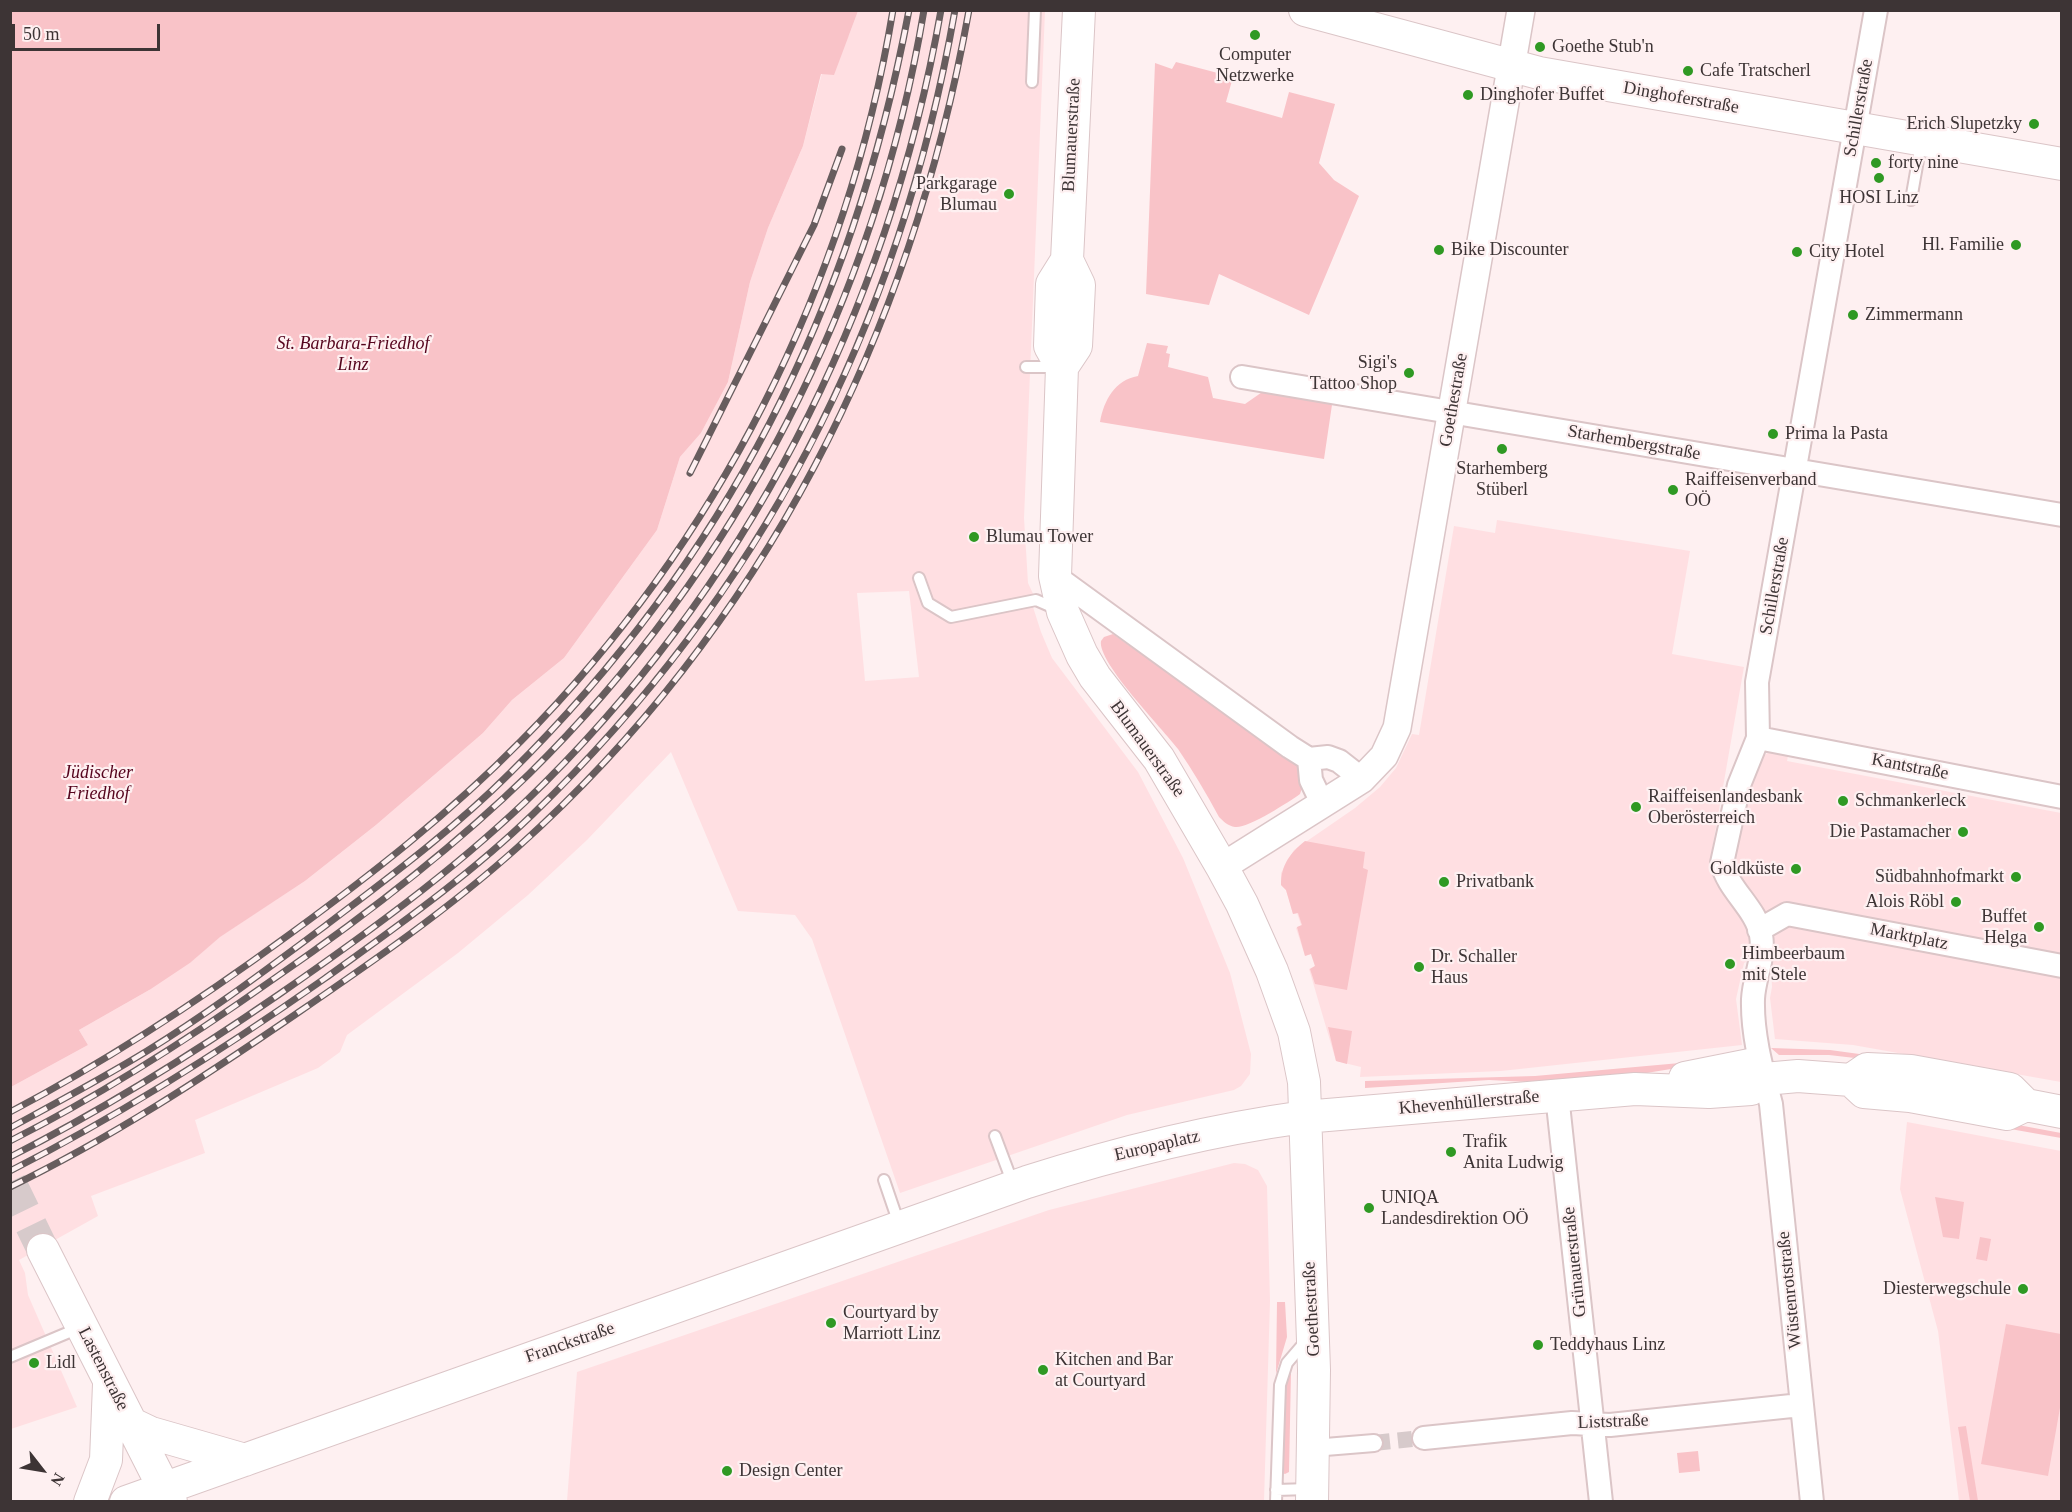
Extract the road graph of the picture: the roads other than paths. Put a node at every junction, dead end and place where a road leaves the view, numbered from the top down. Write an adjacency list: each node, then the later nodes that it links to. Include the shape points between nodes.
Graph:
1 (1035, 10): 7 (lane)
2 (1079, 10): 13 (main road, Blumauerstraße, via 1067,260 1052,284 1050,346)
3 (1305, 10): 6 (main road, Dinghoferstraße)
4 (1521, 10): 6 (street, Goethestraße)
5 (1876, 10): 8 (street, Schillerstraße)
6 (1511, 66): 8 (main road, Dinghoferstraße); 15 (street, Goethestraße)
7 (1032, 82)
8 (1856, 128): 9 (main road, Dinghoferstraße); 16 (street, Schillerstraße)
9 (1921, 139): 10 (main road, Dinghoferstraße); 11 (lane)
10 (2061, 164)
11 (1911, 200)
12 (1026, 367): 13 (lane)
13 (1062, 367): 18 (main road, Blumauerstraße)
14 (1242, 376): 15 (street, Starhembergstraße)
15 (1452, 412): 16 (street, Starhembergstraße); 23 (street, Goethestraße, via 1401,713 1384,756)
16 (1795, 470): 17 (street, Starhembergstraße); 21 (street, Schillerstraße, via 1757,682)
17 (2061, 515)
18 (1055, 576): 20 (main road, Blumauerstraße); 22 (street)
19 (919, 579): 20 (lane, via 928,603 951,617 1036,600)
20 (1063, 612): 26 (main road, Blumauerstraße, via 1095,677 1159,759)
21 (1758, 738): 24 (street, Kantstraße); 27 (street, Schillerstraße, via 1739,785 1722,862 1724,874)
22 (1319, 758): 23 (street, via 1349,767); 25 (street, via 1311,780)
23 (1362, 779): 25 (street, Goethestraße)
24 (2061, 797)
25 (1323, 805): 26 (street, Goethestraße)
26 (1222, 867): 32 (main road, Blumauerstraße, via 1285,1004 1304,1082)
27 (1759, 930): 28 (street, Marktplatz, via 1787,914); 29 (street, Schillerstraße, via 1762,957 1753,999 1756,1046)
28 (2061, 966)
29 (1764, 1079): 30 (main road, Khevenhüllerstraße, via 1751,1089 1635,1089); 31 (main road, Khevenhüllerstraße, via 1798,1076 1851,1080 1867,1069 1911,1071 2010,1089 2025,1105); 42 (street, Wüstenrotstraße, via 1771,1104)
30 (1557, 1095): 32 (main road, Khevenhüllerstraße); 44 (street, Grünauerstraße)
31 (2061, 1112)
32 (1304, 1118): 35 (main road, Europaplatz, via 1255,1124 1117,1154); 39 (main road, Goethestraße)
33 (995, 1136): 35 (lane)
34 (884, 1180): 36 (lane)
35 (1014, 1187): 36 (main road, Franckstraße)
36 (900, 1227): 48 (main road, Franckstraße)
37 (43, 1250): 38 (main road, Lastenstraße)
38 (82, 1327): 40 (lane); 41 (main road, Lastenstraße)
39 (1313, 1333): 47 (main road, Goethestraße); 49 (lane, via 1287,1363 1280,1385)
40 (10, 1357)
41 (109, 1383): 43 (main road, Lastenstraße); 52 (main road, via 106,1460)
42 (1801, 1405): 44 (street, Liststraße); 56 (street, Wüstenrotstraße)
43 (130, 1423): 48 (main road, via 151,1433); 50 (main road, Lastenstraße)
44 (1593, 1424): 45 (street, Liststraße); 55 (street, Grünauerstraße)
45 (1418, 1438)
46 (1374, 1443): 47 (street)
47 (1313, 1448): 51 (main road, Goethestraße)
48 (245, 1460): 50 (main road, Franckstraße)
49 (1276, 1490): 51 (lane); 54 (lane)
50 (167, 1495): 53 (main road, Franckstraße)
51 (1312, 1495)
52 (90, 1502)
53 (126, 1502)
54 (1276, 1502)
55 (1601, 1502)
56 (1812, 1502)

